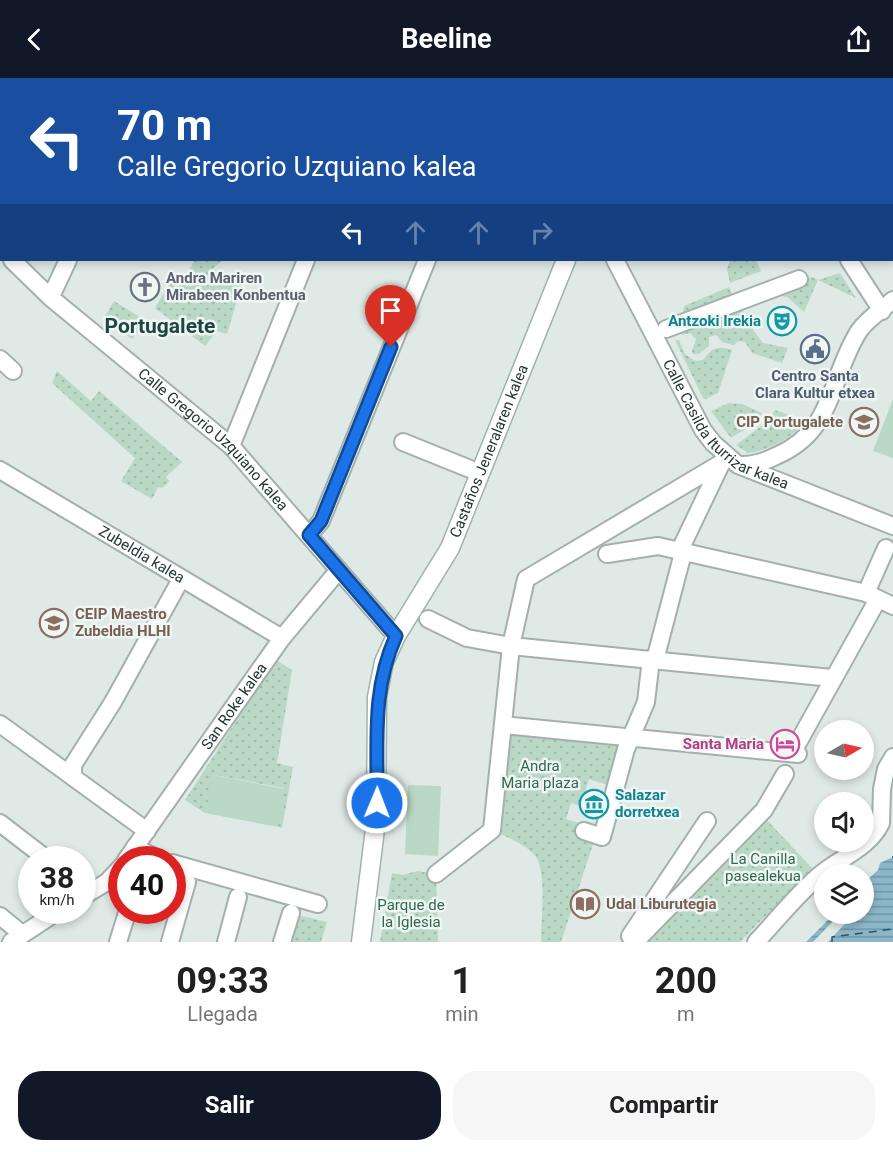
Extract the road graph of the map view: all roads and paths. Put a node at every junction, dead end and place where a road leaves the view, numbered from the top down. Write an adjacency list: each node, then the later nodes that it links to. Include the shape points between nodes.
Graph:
1 (13, 261): 15 (street, Calle Gregorio Uzquiano kalea, via 51,298)
2 (68, 261): 9 (street)
3 (306, 261): 15 (street)
4 (427, 261): 20 (street, via 321,521)
5 (566, 261): 28 (street, Castaños Jeneralaren kalea, via 450,548)
6 (616, 261): 16 (street, Calle Casilda Iturrizar kalea, via 703,430)
7 (850, 261): 10 (street)
8 (799, 279): 11 (street)
9 (54, 290)
10 (887, 305): 16 (street, via 860,330 810,436 793,449 755,465)
11 (666, 329)
12 (0, 359): 13 (street)
13 (14, 371)
14 (403, 442): 17 (street)
15 (231, 446): 20 (street, Calle Gregorio Uzquiano kalea)
16 (730, 463): 19 (street, Calle Casilda Iturrizar kalea); 22 (street); 30 (street, via 526,579)
17 (470, 469)
18 (0, 471): 25 (street, Zubeldia kalea)
19 (893, 526)
20 (309, 535): 24 (street, Calle Gregorio Uzquiano kalea)
21 (886, 548): 26 (street)
22 (681, 552): 23 (street, via 658,546); 26 (street); 31 (street)
23 (607, 554)
24 (338, 571): 28 (street, Calle Gregorio Uzquiano kalea); 29 (street, San Roke kalea)
25 (181, 579): 29 (street, Zubeldia kalea); 38 (street, via 73,765)
26 (879, 599): 32 (street)
27 (428, 619): 30 (street, via 467,638)
28 (396, 636): 59 (street, Castaños Jeneralaren kalea, via 384,662 377,698 376,820)
29 (282, 638): 41 (street, San Roke kalea)
30 (511, 646): 31 (street); 34 (street)
31 (653, 660): 32 (street); 35 (street, via 646,702)
32 (832, 678): 35 (street, via 796,751)
33 (0, 724): 38 (street)
34 (503, 725): 35 (street); 46 (street, via 492,830)
35 (629, 739): 42 (street, via 603,837)
36 (893, 757): 62 (street, via 884,775 878,830 821,874)
37 (785, 774): 61 (street, via 764,810)
38 (73, 777): 41 (street)
39 (707, 821): 60 (street)
40 (0, 823): 43 (street)
41 (147, 831): 44 (street, San Roke kalea)
42 (584, 831)
43 (30, 846)
44 (144, 846)
45 (186, 867): 49 (street)
46 (436, 874)
47 (187, 882): 56 (street)
48 (238, 897): 57 (street)
49 (318, 904)
50 (291, 913): 58 (street)
51 (0, 916): 54 (street)
52 (38, 924): 54 (street)
53 (124, 924): 55 (street)
54 (16, 938)
55 (118, 942)
56 (170, 942)
57 (226, 942)
58 (282, 942)
59 (361, 942)
60 (626, 942)
61 (635, 942)
62 (756, 942)

